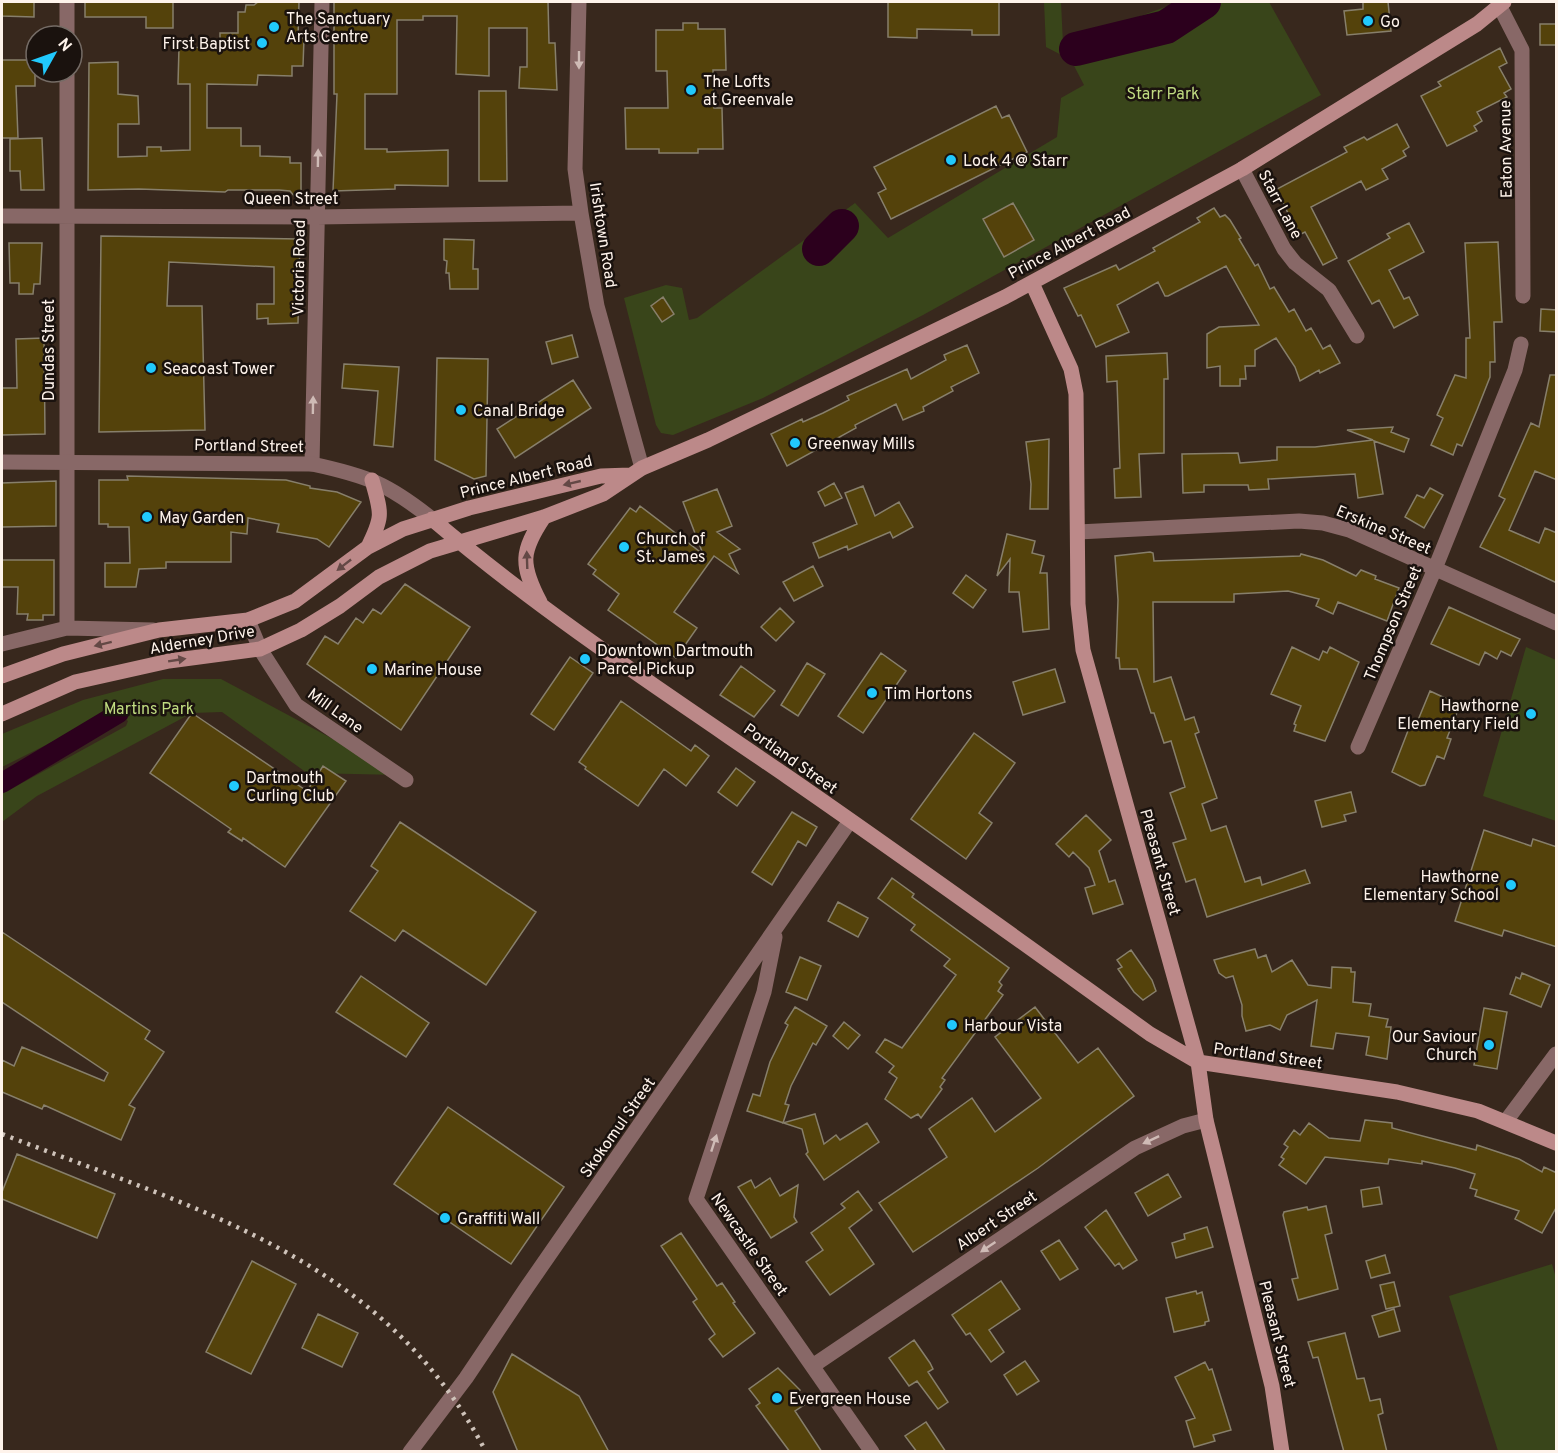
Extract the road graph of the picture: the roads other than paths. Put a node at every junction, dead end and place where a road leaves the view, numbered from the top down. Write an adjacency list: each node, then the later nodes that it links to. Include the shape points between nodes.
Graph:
1 (67, 2): 5 (street)
2 (322, 2): 11 (street, Victoria Road, one-way to 2)
3 (579, 2): 8 (street, Irishtown Road, one-way to 8, via 575,169)
4 (1502, 4): 7 (main road, Prince Albert Road); 13 (street, Eaton Avenue, via 1522,50)
5 (67, 24)
6 (67, 84): 10 (street, Dundas Street)
7 (1242, 169): 12 (main road, Prince Albert Road); 14 (street, Starr Lane, via 1284,249 1329,290)
8 (581, 213): 11 (street, Queen Street); 19 (street, Irishtown Road, via 597,306)
9 (2, 216): 10 (street, Queen Street)
10 (67, 216): 11 (street, Queen Street); 17 (street, Dundas Street)
11 (317, 217): 18 (street, Victoria Road, one-way to 11)
12 (1032, 283): 19 (main road, Prince Albert Road); 23 (main road, Pleasant Street, via 1071,369 1076,394)
13 (1523, 296)
14 (1357, 336)
15 (1521, 345): 26 (street, Thompson Street, via 1515,370)
16 (2, 462): 17 (street, Portland Street)
17 (66, 462): 18 (street, Portland Street); 30 (street, Dundas Street)
18 (312, 464): 20 (street, Portland Street)
19 (636, 472): 21 (main road, Prince Albert Road, via 603,494); 22 (main road, Prince Albert Road, one-way to 22, via 601,476)
20 (372, 480): 22 (street, Portland Street, via 405,497); 25 (main road, via 381,509 380,524)
21 (544, 517): 24 (main road, Prince Albert Road); 27 (main road, one-way to 21, via 526,567 527,543)
22 (432, 519): 24 (main road, Portland Street); 25 (main road, Alderney Drive)
23 (1078, 532): 26 (street, Erskine Street, via 1323,523 1349,530); 41 (main road, Pleasant Street, via 1078,604 1083,650)
24 (461, 544): 27 (main road, Portland Street); 33 (main road, Alderney Drive, via 430,551 399,565 301,630)
25 (368, 547): 28 (main road, Alderney Drive, one-way to 28, via 295,601)
26 (1434, 571): 29 (street, Erskine Street); 36 (street, Thompson Street)
27 (542, 606): 38 (main road, Portland Street)
28 (248, 620): 31 (main road, Alderney Drive); 33 (street, Mill Lane)
29 (1557, 623)
30 (67, 628): 31 (street); 32 (street)
31 (159, 630): 34 (main road, Alderney Drive, one-way to 34, via 63,654)
32 (2, 644)
33 (260, 649): 35 (main road, Alderney Drive, one-way to 33, via 75,682 169,661); 37 (street, Mill Lane, via 296,705)
34 (2, 676)
35 (2, 714)
36 (1358, 747)
37 (406, 780)
38 (850, 821): 39 (street, Skokomul Street); 41 (main road, Portland Street, via 1150,1034)
39 (777, 930): 45 (street, Newcastle Street, one-way to 39, via 696,1199 764,992); 46 (street, Skokomul Street, via 504,1324)
40 (1557, 1054): 43 (street)
41 (1198, 1062): 42 (main road, Pleasant Street); 43 (main road, Portland Street, via 1397,1092)
42 (1206, 1120): 45 (street, Albert Street, one-way to 45, via 1135,1148); 48 (main road, Pleasant Street, via 1272,1386)
43 (1506, 1121): 44 (main road, Portland Street)
44 (1557, 1143)
45 (814, 1365): 47 (street, Newcastle Street)
46 (410, 1452)
47 (872, 1452)
48 (1282, 1452)

